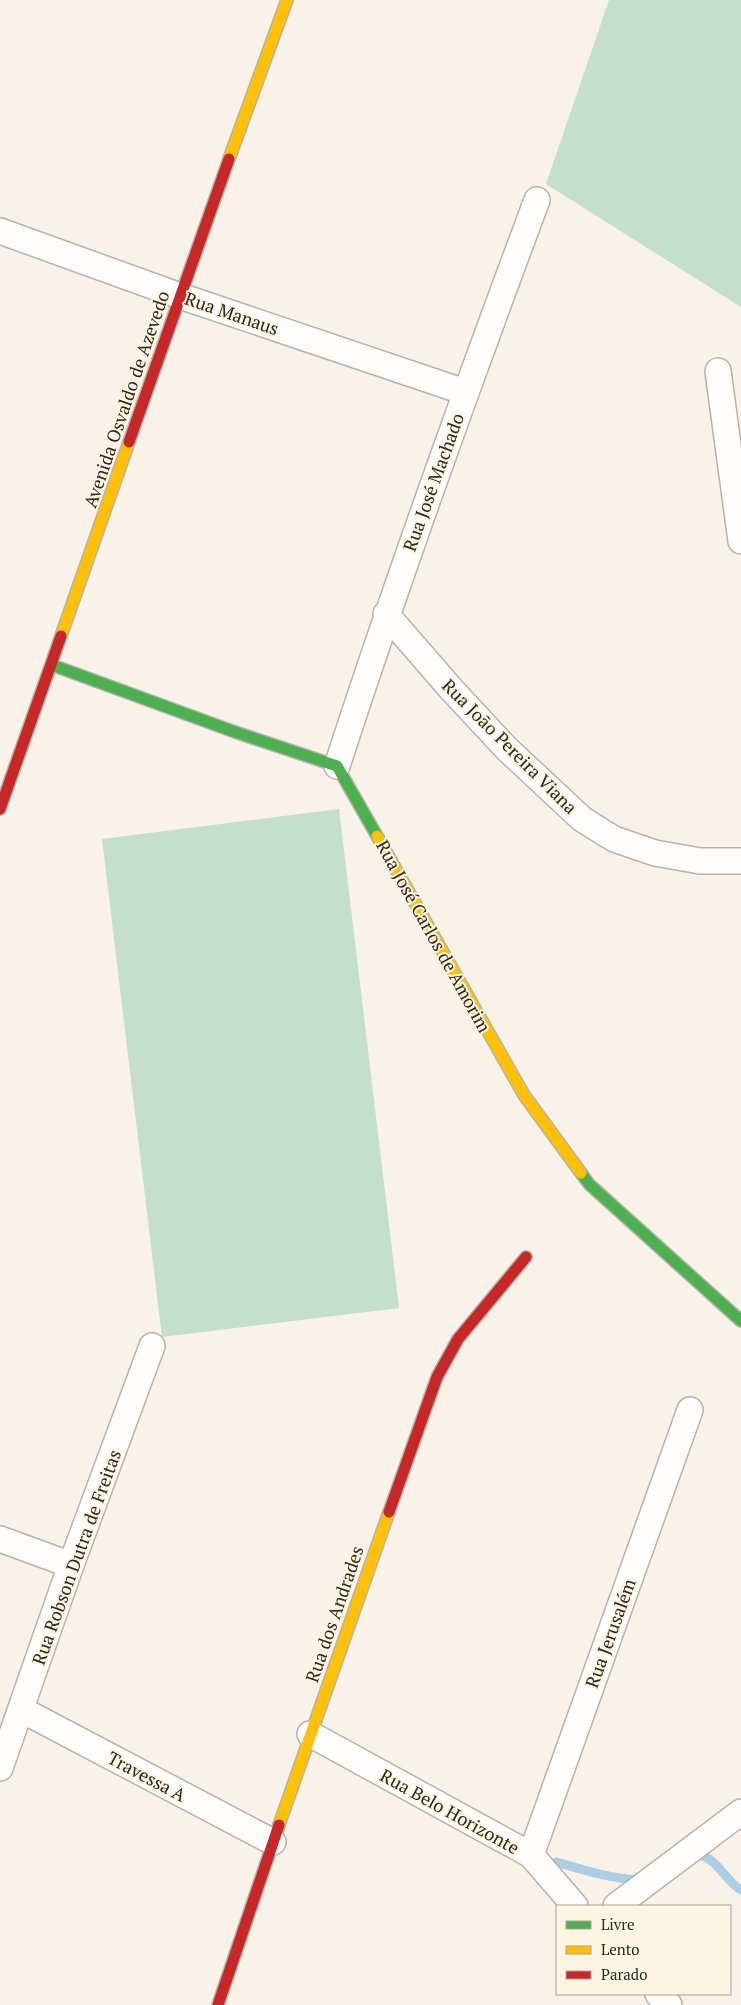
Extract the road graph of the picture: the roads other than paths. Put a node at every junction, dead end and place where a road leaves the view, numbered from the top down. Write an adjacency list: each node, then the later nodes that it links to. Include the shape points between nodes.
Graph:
1 (287, 0): 4 (street, Avenida Osvaldo de Azevedo)
2 (536, 200): 6 (street, Rua José Machado)
3 (0, 231): 4 (street, Rua Manaus)
4 (180, 296): 6 (street, Rua Manaus); 9 (street, Avenida Osvaldo de Azevedo)
5 (718, 371): 7 (street)
6 (465, 392): 8 (street, Rua José Machado)
7 (741, 541)
8 (386, 614): 10 (street, Rua José Machado); 12 (street, Rua João Pereira Viana, via 508,749 582,818 614,839 655,853 700,861)
9 (52, 665): 10 (street); 11 (street, Avenida Osvaldo de Azevedo)
10 (337, 766): 14 (street, Rua José Carlos de Amorim, via 524,1095 541,1119 589,1184)
11 (0, 809)
12 (741, 861)
13 (526, 1257): 20 (street, Rua dos Andrades, via 458,1339 437,1377)
14 (741, 1320)
15 (152, 1346): 18 (street, Rua Robson Dutra de Freitas)
16 (690, 1410): 24 (street, Rua Jerusalém)
17 (0, 1539): 18 (street)
18 (71, 1565): 19 (street, Rua Robson Dutra de Freitas)
19 (22, 1710): 21 (street, Rua Robson Dutra de Freitas); 23 (street, Travessa A)
20 (310, 1734): 23 (street, Rua dos Andrades); 24 (street, Rua Belo Horizonte)
21 (0, 1768)
22 (741, 1812): 26 (street)
23 (273, 1842): 28 (street, Rua dos Andrades)
24 (531, 1855): 25 (street, Rua Belo Horizonte)
25 (574, 1905)
26 (617, 1905)
27 (659, 1995): 29 (street)
28 (218, 2005)
29 (669, 2005)

